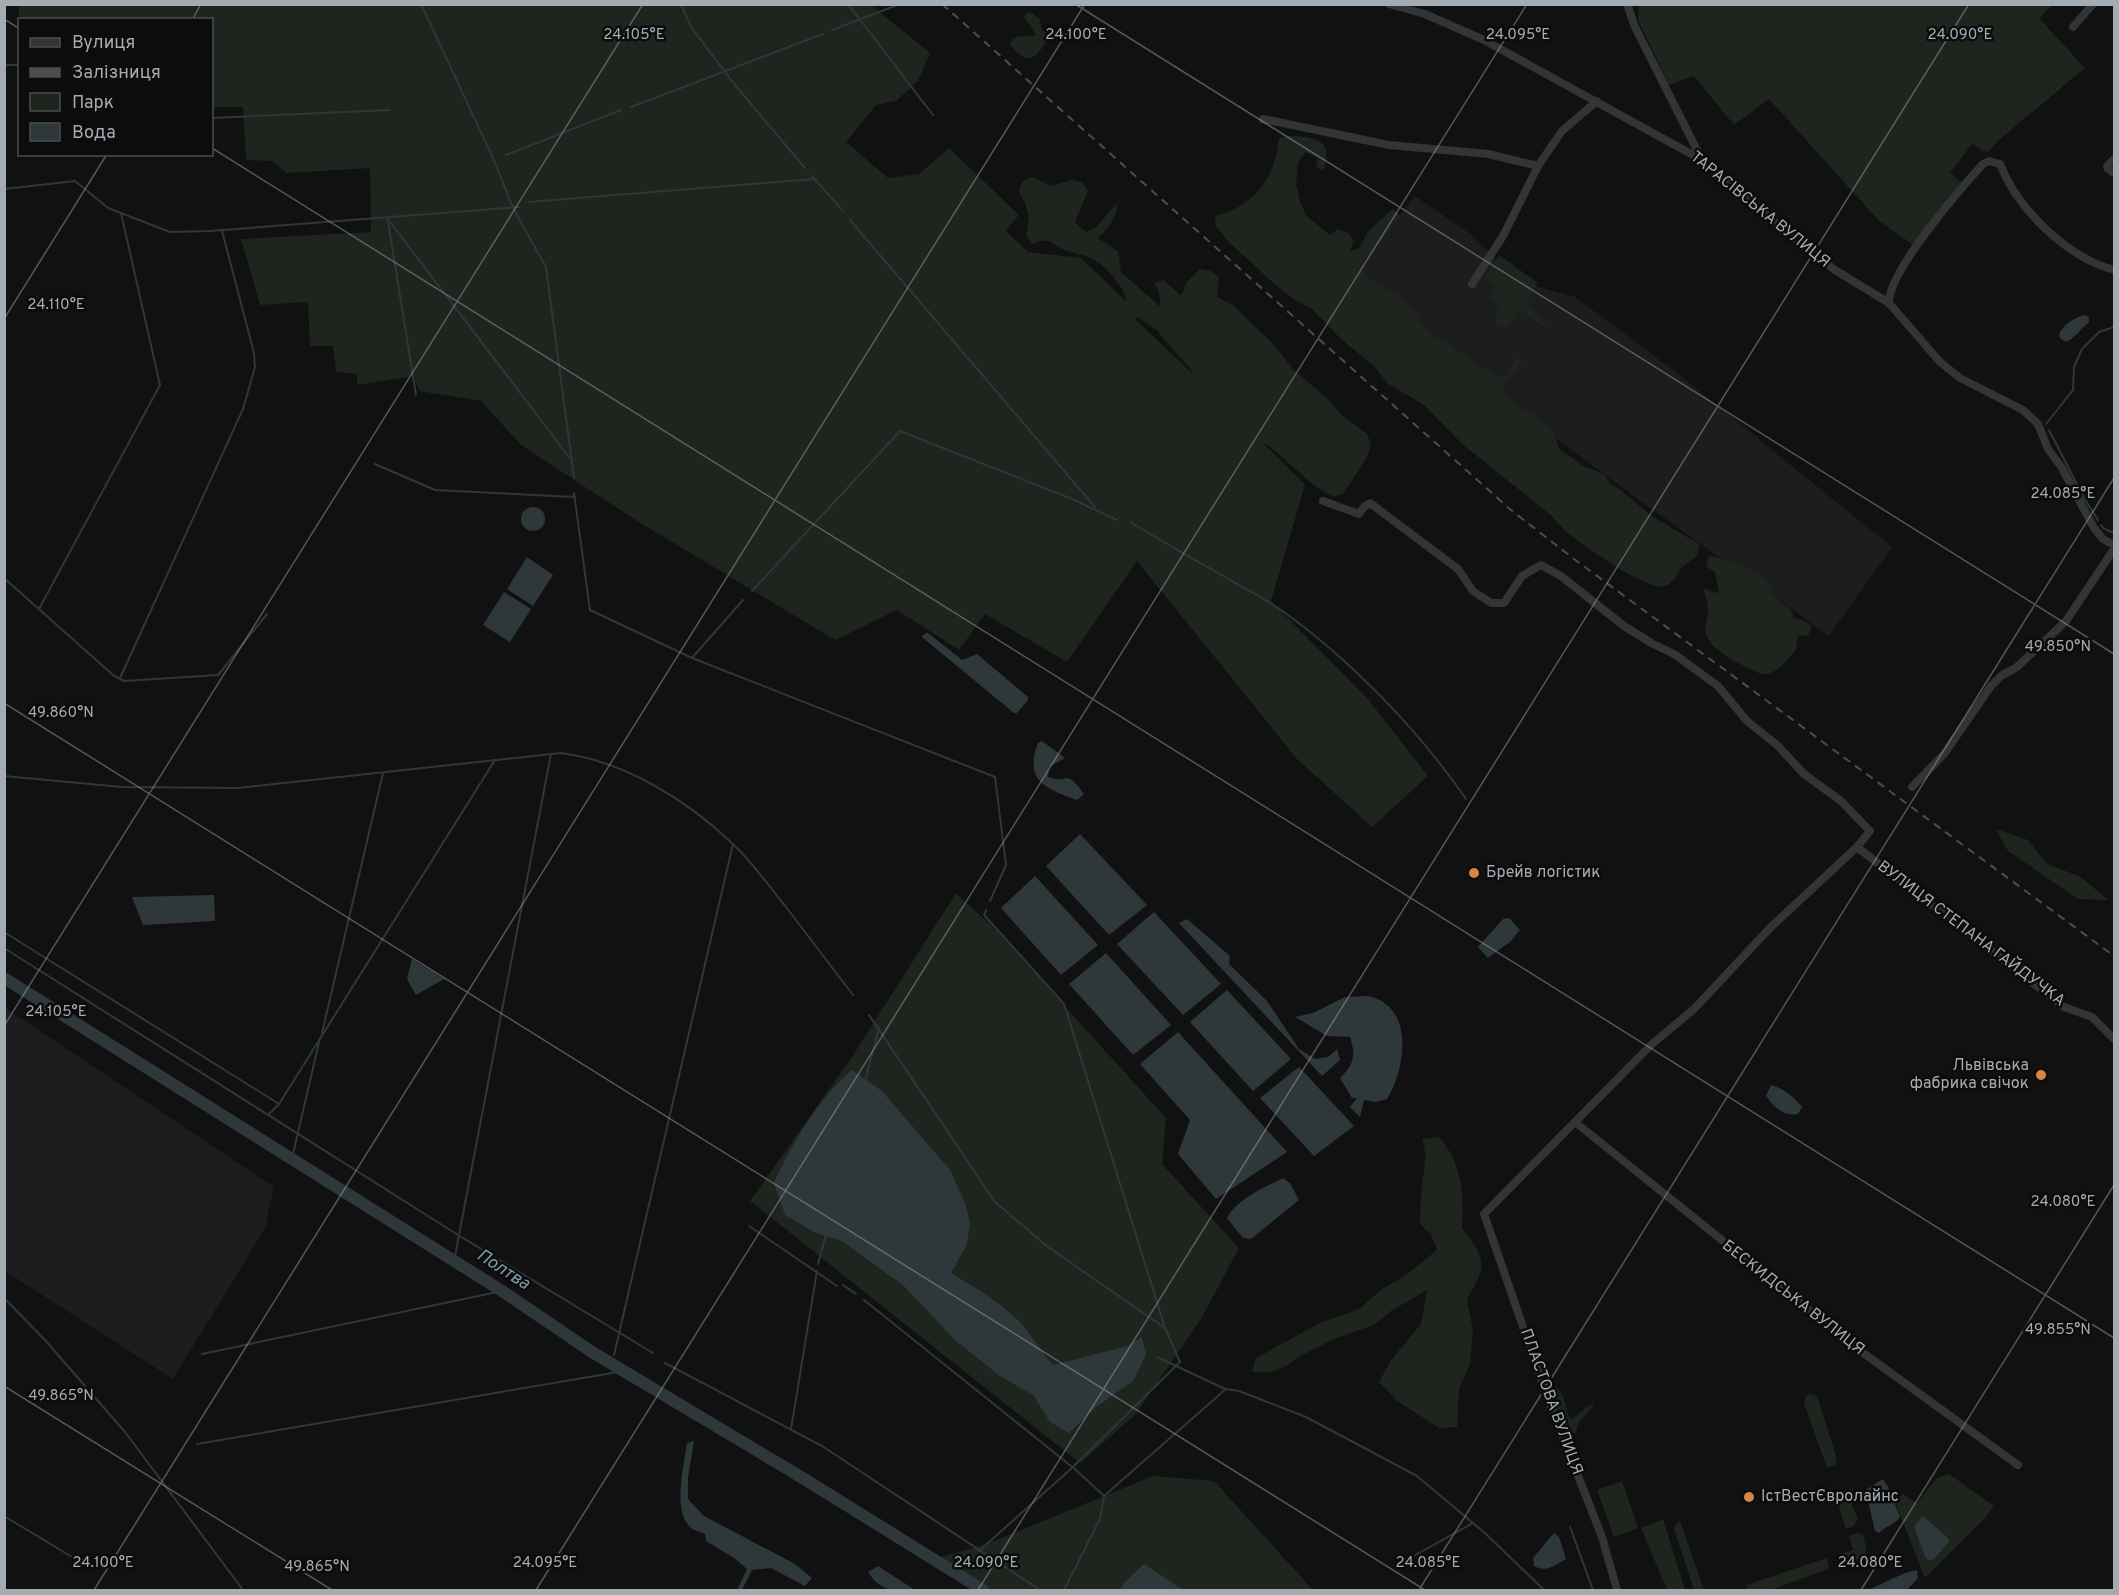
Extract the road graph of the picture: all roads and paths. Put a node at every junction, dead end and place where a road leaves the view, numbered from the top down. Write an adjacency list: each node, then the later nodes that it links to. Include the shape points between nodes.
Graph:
1 (1389, 4): 5 (street, ТАРАСІВСЬКА ВУЛИЦЯ, via 1425,14 1484,40)
2 (1627, 4): 8 (street)
3 (2093, 4): 4 (street)
4 (2073, 27)
5 (1597, 101): 8 (street, ТАРАСІВСЬКА ВУЛИЦЯ); 9 (street, via 1562,131)
6 (1263, 119): 9 (street, via 1389,145 1488,154)
7 (2115, 159): 10 (street, via 2107,166)
8 (1702, 160): 13 (street, ТАРАСІВСЬКА ВУЛИЦЯ, via 1834,270)
9 (1538, 166): 12 (street, via 1503,236)
10 (2113, 172)
11 (2115, 270): 13 (street, via 2083,257 2061,242 2014,194 2000,165 1989,161 1948,204 1910,256 1890,292)
12 (1472, 284)
13 (1889, 303): 15 (street, ТАРАСІВСЬКА ВУЛИЦЯ, via 1940,363 1960,378 2023,410 2038,424 2048,449 2094,528)
14 (1323, 501): 17 (street, via 1359,514 1370,503 1458,569 1473,591 1491,603 1504,603 1522,576 1541,565 1561,576 1624,626 1674,654 1718,686 1747,721 1778,745 1804,774 1841,801 1870,831)
15 (2115, 547): 16 (street, via 2066,621 1991,686 1944,754)
16 (1912, 787)
17 (1857, 847): 18 (street, ВУЛИЦЯ СТЕПАНА ГАЙДУЧКА, via 2064,1007 2092,1017); 19 (street)
18 (2115, 1039)
19 (1575, 1122): 20 (street, БЕСКИДСЬКА ВУЛИЦЯ, via 1855,1347); 21 (street, ПЛАСТОВА ВУЛИЦЯ, via 1484,1214 1548,1399 1602,1537)
20 (2018, 1465)
21 (1617, 1590)

